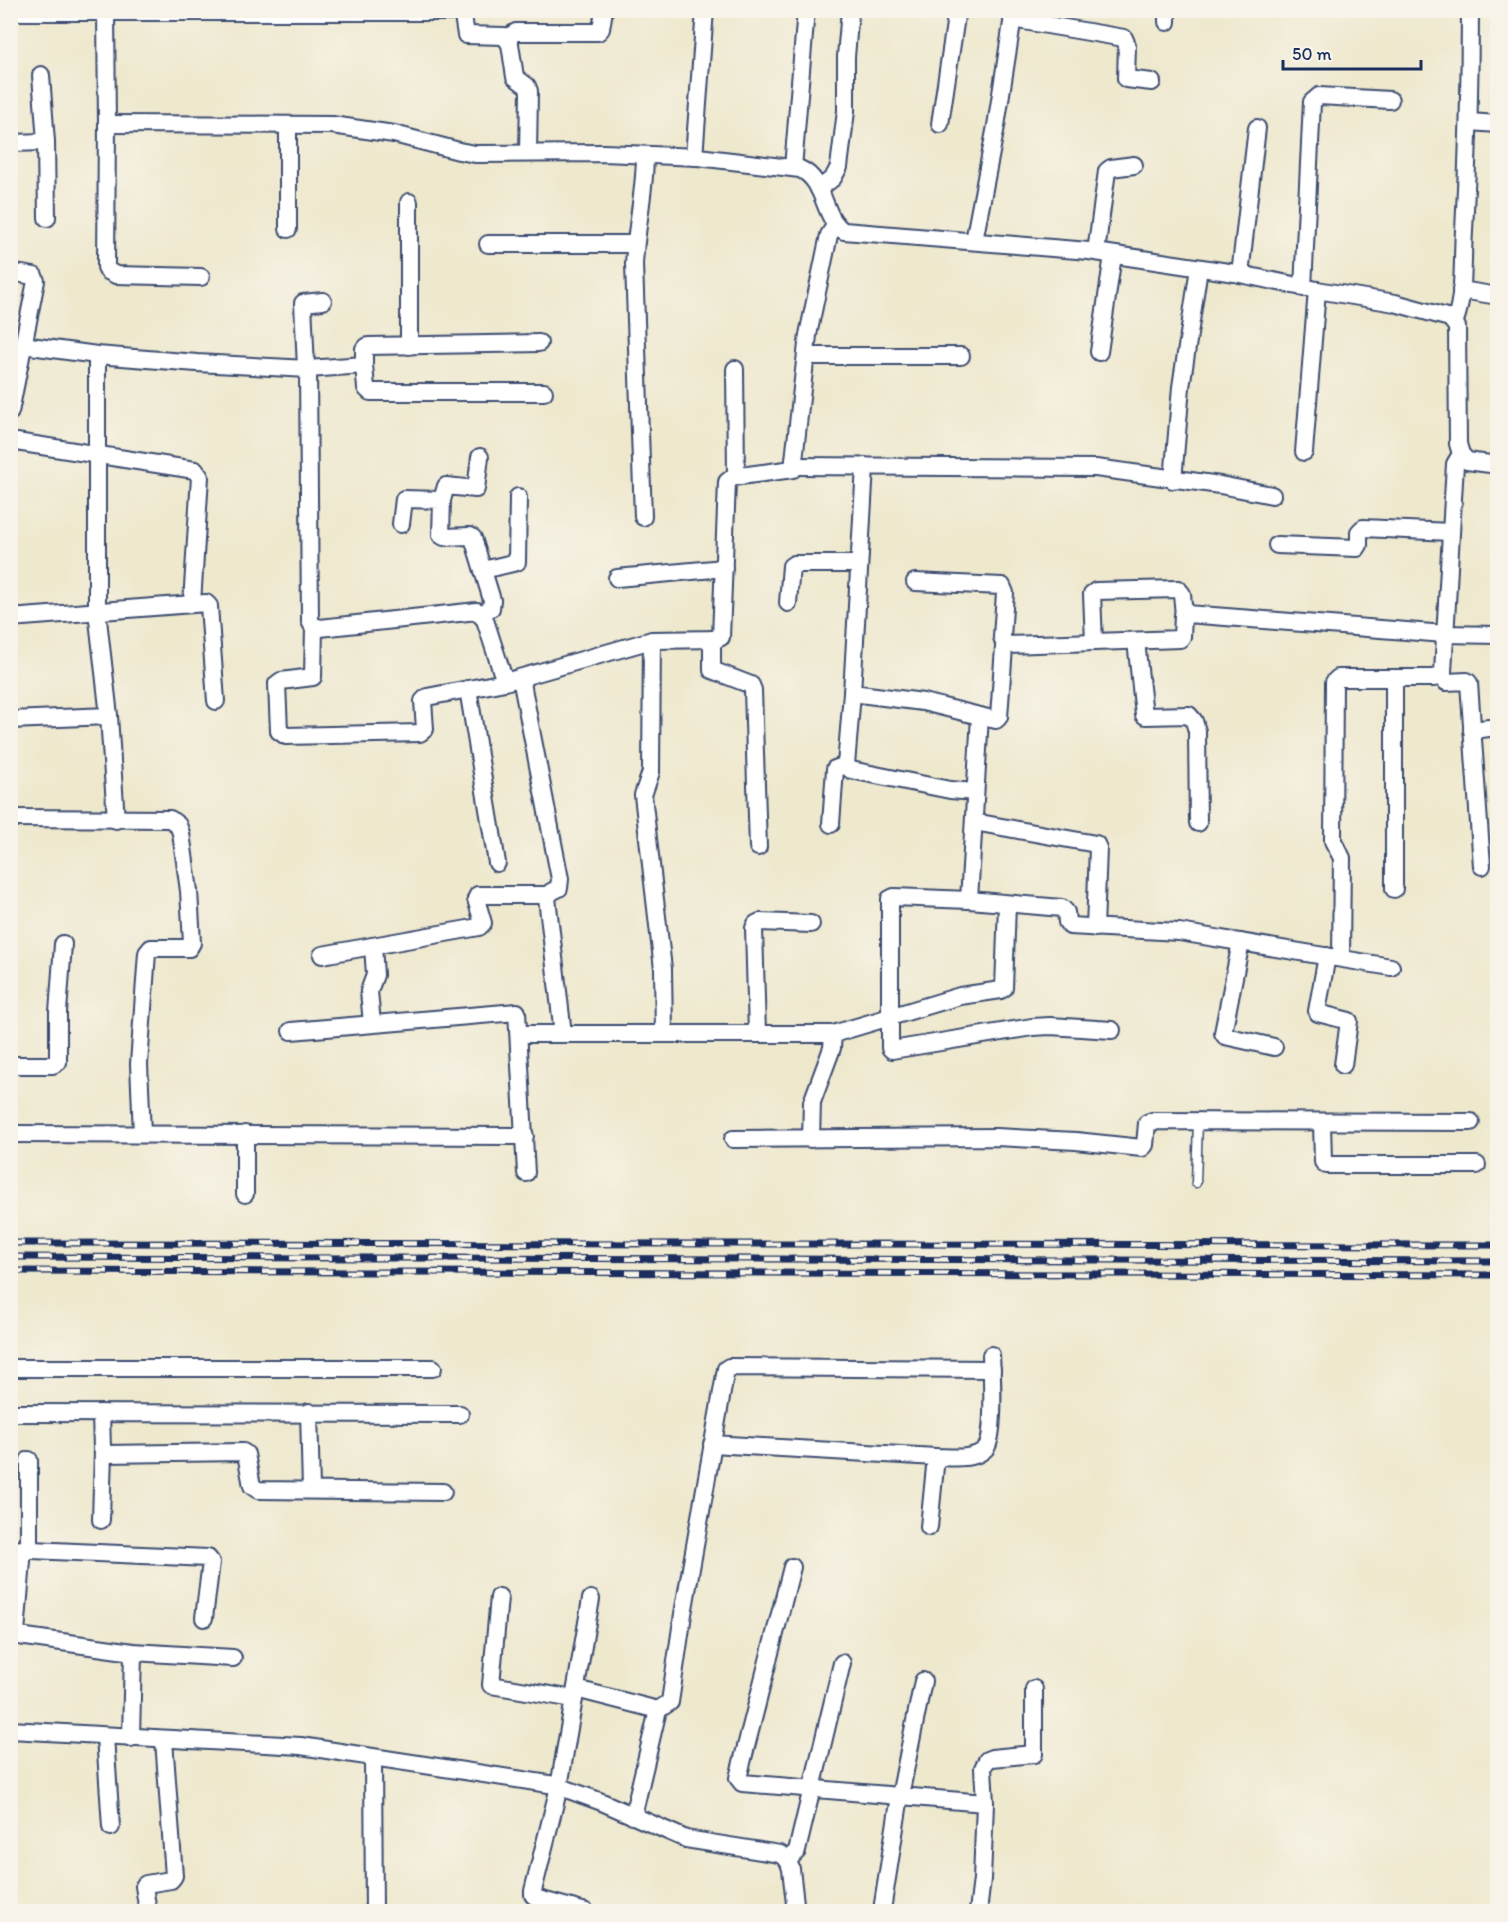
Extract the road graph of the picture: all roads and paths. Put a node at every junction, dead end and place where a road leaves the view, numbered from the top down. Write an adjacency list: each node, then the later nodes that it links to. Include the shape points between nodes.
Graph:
1 (604, 10): 13 (street, via 598,32 516,33)
2 (705, 10): 27 (street)
3 (806, 10): 29 (street)
4 (850, 10): 30 (street, via 846,111 839,167)
5 (957, 10): 19 (street)
6 (1470, 10): 17 (street)
7 (17, 11): 8 (street)
8 (106, 11): 9 (street); 18 (street)
9 (125, 11): 10 (street)
10 (217, 11): 11 (street)
11 (281, 11): 13 (street, via 461,12 466,35)
12 (1013, 15): 15 (street, via 1124,38 1126,79); 35 (street)
13 (506, 38): 25 (street, via 515,77 529,91)
14 (41, 75): 23 (street)
15 (1152, 82)
16 (1390, 100): 43 (street, via 1319,96 1312,102)
17 (1469, 122): 20 (street); 44 (street)
18 (108, 124): 21 (street); 42 (street, via 108,271)
19 (940, 124)
20 (1497, 124)
21 (288, 125): 25 (street, via 361,128 476,154); 34 (street)
22 (1257, 128): 41 (street)
23 (46, 142): 24 (street); 32 (street)
24 (10, 143)
25 (528, 153): 26 (street)
26 (645, 155): 27 (street); 37 (street)
27 (693, 157): 29 (street)
28 (1134, 165): 38 (street, via 1107,171)
29 (793, 168): 30 (street, via 808,172)
30 (819, 189): 33 (street)
31 (409, 202): 50 (street)
32 (47, 218)
33 (836, 224): 35 (street, via 844,231); 53 (street, via 829,236)
34 (288, 229)
35 (974, 241): 38 (street)
36 (488, 244): 37 (street)
37 (635, 244): 73 (street)
38 (1105, 254): 39 (street); 51 (street)
39 (1199, 268): 41 (street); 69 (street, via 1181,387)
40 (10, 272): 49 (street, via 35,278)
41 (1240, 274): 43 (street)
42 (201, 277)
43 (1310, 289): 47 (street, via 1395,303); 61 (street)
44 (1461, 290): 45 (street); 47 (street)
45 (1497, 296)
46 (323, 300): 56 (street, via 303,303)
47 (1455, 321): 63 (street)
48 (539, 343): 50 (street)
49 (23, 345): 52 (street); 59 (street)
50 (409, 346): 55 (street, via 368,346 364,349)
51 (1099, 352)
52 (97, 355): 56 (street); 62 (street)
53 (806, 356): 54 (street); 66 (street)
54 (962, 356)
55 (364, 365): 56 (street); 58 (street, via 366,388 370,392)
56 (307, 369): 88 (street, via 310,621)
57 (735, 369): 68 (street)
58 (544, 392)
59 (10, 412)
60 (10, 441): 62 (street)
61 (1304, 453)
62 (97, 454): 82 (street, via 198,472); 84 (street)
63 (1461, 454): 65 (street, via 1467,461); 75 (street, via 1455,464)
64 (480, 457): 72 (street, via 476,489 446,486)
65 (1497, 465)
66 (794, 466): 67 (street); 68 (street, via 790,471)
67 (864, 466): 69 (street, via 1096,468); 77 (street)
68 (736, 476): 78 (street, via 727,482)
69 (1173, 480): 70 (street, via 1220,484)
70 (1272, 495)
71 (518, 497): 79 (street, via 517,562)
72 (442, 500): 74 (street, via 404,499); 79 (street, via 441,535 472,537)
73 (643, 517)
74 (401, 524)
75 (1451, 532): 76 (street, via 1363,528 1357,548); 89 (street)
76 (1277, 545)
77 (859, 564): 83 (street, via 794,564); 101 (street)
78 (724, 568): 80 (street); 91 (street, via 722,634)
79 (483, 570): 85 (street, via 493,605)
80 (617, 578)
81 (915, 582): 95 (street, via 1002,586)
82 (192, 603): 84 (street); 102 (street, via 209,606)
83 (788, 603)
84 (97, 611): 87 (street); 103 (street)
85 (481, 614): 88 (street, via 473,611); 99 (street)
86 (1184, 615): 89 (street); 93 (street, via 1182,639); 94 (street, via 1178,589 1096,591 1092,594)
87 (10, 618)
88 (314, 627): 100 (street, via 313,677 278,684 281,734 420,733 425,729 424,698)
89 (1445, 634): 90 (street); 96 (street)
90 (1497, 635)
91 (712, 639): 92 (street); 115 (street, via 712,670 751,685 753,690)
92 (652, 640): 97 (street); 136 (street, via 651,772 644,795 663,969)
93 (1136, 641): 94 (street); 113 (street, via 1144,714 1190,716 1194,721)
94 (1094, 642): 95 (street)
95 (1005, 646): 104 (street, via 999,717 996,720)
96 (1441, 676): 98 (street); 107 (street, via 1446,682 1469,683)
97 (521, 678): 99 (street); 119 (street, via 560,879 559,888)
98 (1394, 678): 118 (street); 128 (street, via 1338,678 1334,682 1333,841 1342,858)
99 (504, 682): 100 (street)
100 (468, 689): 116 (street)
101 (852, 693): 104 (street, via 924,702); 108 (street)
102 (216, 701)
103 (109, 716): 105 (street); 111 (street)
104 (980, 716): 109 (street)
105 (10, 720)
106 (1497, 728): 107 (street)
107 (1472, 730): 117 (street)
108 (846, 765): 109 (street, via 850,770); 114 (street, via 835,769)
109 (975, 792): 112 (street)
110 (10, 818): 111 (street)
111 (116, 820): 146 (street, via 174,821 181,833 189,891 191,946 152,948 147,954 139,1064)
112 (974, 822): 120 (street); 123 (street, via 1096,844)
113 (1198, 823)
114 (831, 824)
115 (758, 847)
116 (497, 863)
117 (1482, 866)
118 (1394, 889)
119 (548, 895): 126 (street, via 478,895 483,923 479,927); 135 (street)
120 (969, 900): 121 (street); 130 (street, via 890,899)
121 (1007, 904): 123 (street, via 1062,908 1070,926); 130 (street, via 1004,989 960,996)
122 (811, 924): 137 (street, via 760,922 754,928)
123 (1095, 927): 124 (street, via 1179,932)
124 (1241, 942): 128 (street); 139 (street, via 1222,1034)
125 (63, 944): 140 (street, via 58,1062)
126 (373, 946): 127 (street); 131 (street, via 375,975 369,991)
127 (322, 955)
128 (1334, 956): 129 (street); 141 (street, via 1317,1011 1349,1021)
129 (1391, 967)
130 (888, 1017): 132 (street, via 890,1048 895,1051 1041,1026); 138 (street)
131 (372, 1024): 133 (street); 134 (street, via 515,1011)
132 (1112, 1030)
133 (291, 1031)
134 (519, 1034): 135 (street); 148 (street)
135 (563, 1034): 136 (street)
136 (664, 1034): 137 (street)
137 (758, 1034): 138 (street)
138 (833, 1034): 150 (street, via 832,1048 813,1096)
139 (1274, 1047)
140 (10, 1065)
141 (1343, 1065)
142 (1198, 1121): 143 (street); 150 (street, via 1149,1121 1142,1148 996,1137); 153 (lane)
143 (1322, 1122): 144 (street); 151 (street, via 1326,1165)
144 (1471, 1122)
145 (10, 1134): 146 (street)
146 (142, 1134): 147 (street)
147 (245, 1134): 148 (street); 154 (street)
148 (525, 1136): 152 (street)
149 (733, 1139): 150 (street)
150 (811, 1139)
151 (1477, 1165)
152 (526, 1173)
153 (1196, 1183)
154 (246, 1194)
155 (10, 1368): 156 (street)
156 (433, 1368)
157 (309, 1412): 159 (street); 160 (street); 165 (street)
158 (10, 1413): 159 (street)
159 (101, 1413): 162 (street)
160 (460, 1414)
161 (712, 1444): 163 (street); 163 (street, via 724,1371 729,1367 991,1362 991,1439 986,1448 965,1457); 180 (street, via 670,1702)
162 (103, 1452): 165 (street, via 243,1452 254,1489); 167 (street)
163 (936, 1457): 168 (street)
164 (29, 1460): 169 (street)
165 (311, 1489): 166 (street)
166 (443, 1492)
167 (101, 1520)
168 (929, 1527)
169 (21, 1549): 173 (street, via 208,1558 212,1562); 174 (street, via 17,1635)
170 (792, 1567): 187 (street, via 738,1778 742,1784)
171 (499, 1597): 179 (street, via 490,1685)
172 (591, 1599): 179 (street)
173 (204, 1618)
174 (133, 1652): 175 (street); 183 (street)
175 (233, 1658)
176 (842, 1663): 187 (street)
177 (923, 1680): 188 (street)
178 (1034, 1689): 189 (street, via 1035,1752 987,1760 982,1768)
179 (575, 1694): 180 (street); 186 (street)
180 (658, 1710): 190 (street)
181 (10, 1730): 182 (street)
182 (105, 1736): 183 (street); 191 (street)
183 (131, 1738): 184 (street)
184 (164, 1740): 185 (street, via 301,1746); 194 (street, via 174,1876 144,1886)
185 (373, 1758): 186 (street); 195 (street)
186 (559, 1787): 190 (street); 196 (street, via 533,1895)
187 (811, 1788): 188 (street); 192 (street, via 796,1851)
188 (900, 1796): 189 (street); 193 (street)
189 (985, 1803): 198 (street)
190 (633, 1816): 192 (street, via 686,1839 780,1854)
191 (111, 1827)
192 (788, 1860): 197 (street)
193 (882, 1910)
194 (148, 1911)
195 (374, 1911)
196 (586, 1911)
197 (796, 1911)
198 (978, 1911)

